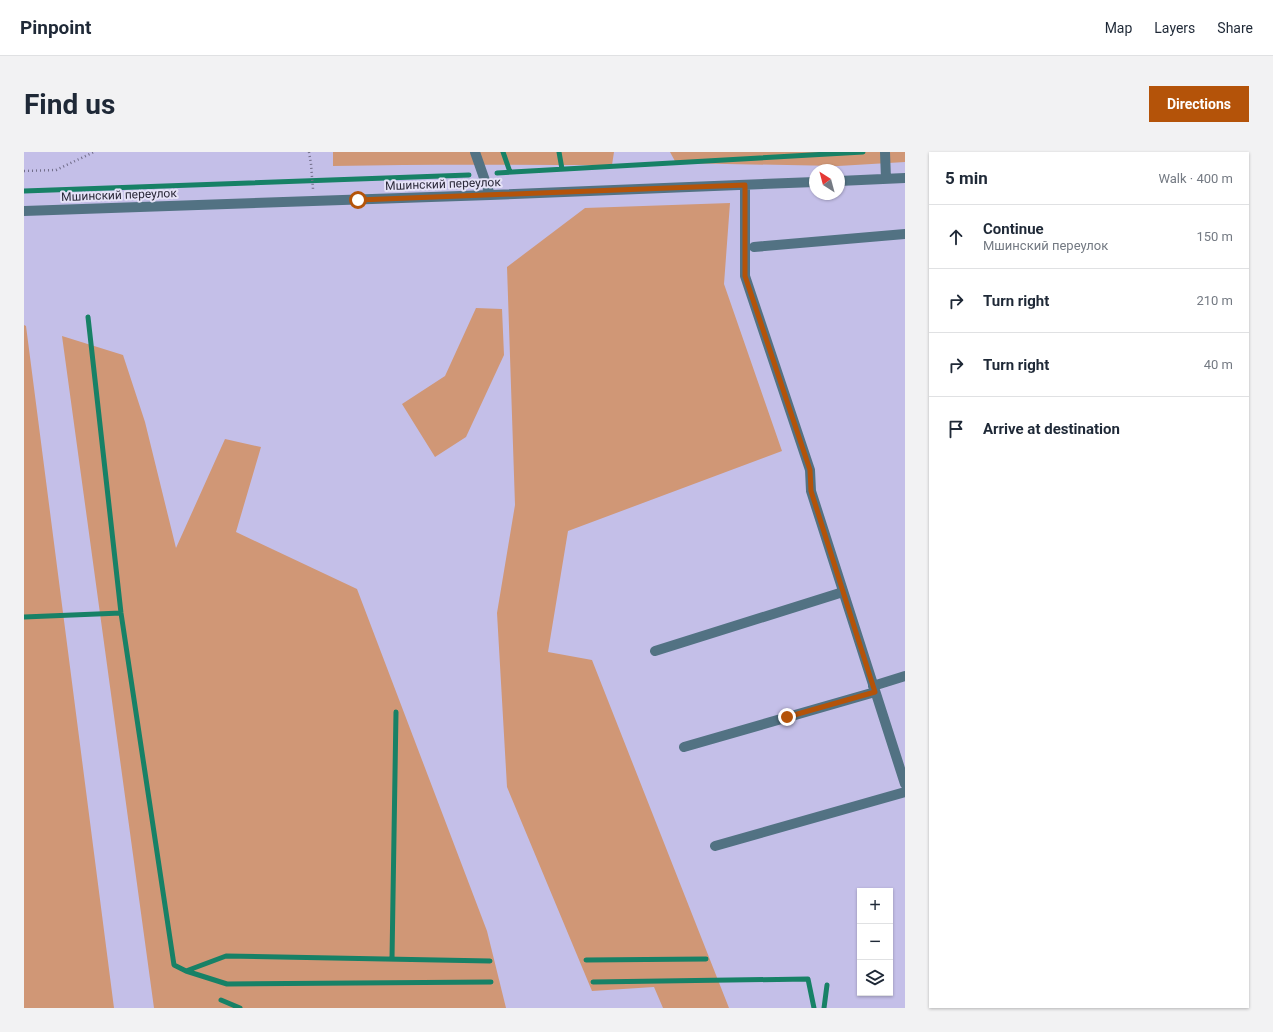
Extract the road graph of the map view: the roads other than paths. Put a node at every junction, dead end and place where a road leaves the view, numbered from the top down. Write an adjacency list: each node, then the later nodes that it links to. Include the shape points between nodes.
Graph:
1 (475, 152): 8 (street)
2 (885, 152): 4 (street)
3 (905, 178): 4 (street)
4 (886, 179): 5 (street)
5 (845, 181)
6 (809, 182): 7 (street, Мшинский переулок)
7 (745, 185): 8 (street, Мшинский переулок); 12 (street, via 745,276 810,470 811,491)
8 (490, 195): 9 (street, Мшинский переулок)
9 (24, 211)
10 (905, 234): 11 (street)
11 (754, 247)
12 (843, 592): 13 (street); 15 (street)
13 (655, 651)
14 (905, 676): 15 (street)
15 (874, 689): 16 (street); 17 (street)
16 (684, 747)
17 (905, 784)
18 (905, 792): 19 (street)
19 (714, 846)

